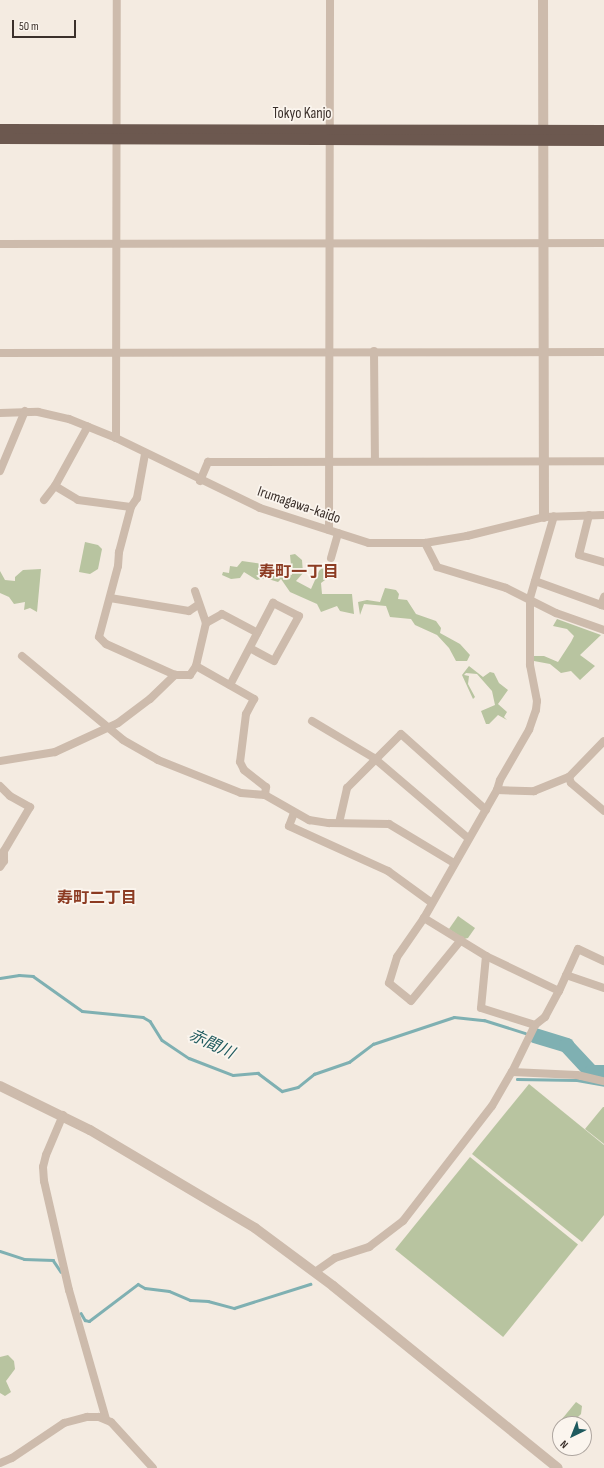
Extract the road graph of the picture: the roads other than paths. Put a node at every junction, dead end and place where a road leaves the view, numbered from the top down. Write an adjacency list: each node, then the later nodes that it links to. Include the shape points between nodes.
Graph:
1 (117, 0): 6 (street)
2 (330, 0): 7 (street)
3 (543, 0): 8 (street)
4 (0, 129): 6 (highway, Tokyo Kanjo)
5 (604, 130): 8 (highway, Tokyo Kanjo)
6 (118, 133): 7 (highway, Tokyo Kanjo); 9 (highway, Tokyo Kanjo); 11 (street)
7 (329, 133): 8 (highway, Tokyo Kanjo); 12 (street)
8 (543, 133): 10 (highway, Tokyo Kanjo); 13 (street)
9 (0, 138)
10 (604, 140)
11 (117, 243): 12 (street); 15 (street); 17 (street)
12 (330, 243): 13 (street); 18 (street)
13 (544, 243): 14 (street); 19 (street)
14 (604, 243)
15 (0, 244)
16 (374, 351): 18 (street); 19 (street); 28 (street)
17 (117, 352): 18 (street); 21 (street); 25 (street)
18 (329, 352): 27 (street)
19 (543, 352): 20 (street); 29 (street)
20 (604, 352)
21 (0, 354)
22 (25, 411): 23 (street, Irumagawa-kaido); 24 (street, Irumagawa-kaido, via 60,416); 31 (street)
23 (0, 413)
24 (88, 426): 25 (street, Irumagawa-kaido); 33 (street)
25 (116, 438): 26 (street, Irumagawa-kaido)
26 (145, 454): 32 (street, Irumagawa-kaido); 35 (street, via 137,498)
27 (330, 461): 28 (street); 32 (street, via 208,462); 39 (street)
28 (375, 461): 29 (street)
29 (543, 461): 30 (street); 38 (street)
30 (604, 461)
31 (0, 471)
32 (200, 481): 39 (street, Irumagawa-kaido, via 260,508)
33 (55, 486): 34 (street); 35 (street, via 78,500)
34 (44, 500)
35 (131, 507): 46 (street)
36 (589, 515): 37 (street, Irumagawa-kaido); 38 (street, Irumagawa-kaido); 43 (street, via 580,554)
37 (604, 515)
38 (549, 516): 41 (street, Irumagawa-kaido, via 467,536); 44 (street)
39 (330, 530): 40 (street, Irumagawa-kaido)
40 (338, 533): 41 (street, Irumagawa-kaido, via 369,543); 42 (street)
41 (425, 543): 47 (street, via 437,567 473,576)
42 (331, 558)
43 (604, 562)
44 (535, 581): 47 (street); 48 (street)
45 (195, 591): 49 (street)
46 (110, 598): 49 (street, via 189,611); 56 (street, via 99,638 106,644)
47 (530, 598): 51 (street, via 556,613); 65 (street, via 530,665 537,701 536,710 529,730)
48 (603, 603)
49 (198, 605): 50 (street)
50 (206, 623): 52 (street, via 222,614); 55 (street)
51 (604, 630)
52 (257, 633): 53 (street); 53 (street, via 273,603 299,616 274,661)
53 (250, 648): 57 (street)
54 (22, 656): 59 (street)
55 (196, 666): 56 (street, via 190,675); 57 (street)
56 (175, 675): 59 (street, via 150,699 118,723)
57 (230, 684): 66 (street, via 254,699 246,714 240,762 244,770 266,787)
58 (312, 721): 61 (street)
59 (107, 728): 62 (street, via 55,752); 66 (street, via 123,740 179,769 241,793)
60 (604, 741): 63 (street)
61 (374, 758): 67 (street, via 401,734); 70 (street, via 347,788); 71 (street)
62 (0, 761)
63 (569, 777): 65 (street, via 534,791); 68 (street, via 571,783)
64 (0, 786): 73 (street, via 10,796 30,807 4,851 4,861)
65 (496, 790): 67 (street)
66 (265, 796): 69 (street)
67 (486, 810): 71 (street)
68 (604, 811)
69 (294, 813): 70 (street, via 309,820); 74 (street, via 289,826 388,871)
70 (339, 823): 72 (street, via 388,824)
71 (468, 838): 72 (street)
72 (454, 863): 74 (street)
73 (0, 867)
74 (432, 903): 75 (street)
75 (424, 918): 76 (street); 76 (street, via 397,957 389,983 412,1001)
76 (461, 940): 77 (street)
77 (486, 956): 81 (street); 82 (street, via 481,1008)
78 (604, 961): 79 (street, via 578,949)
79 (566, 975): 80 (street); 81 (street)
80 (604, 988)
81 (559, 991): 82 (street, via 545,1017)
82 (535, 1024): 83 (street)
83 (512, 1072): 84 (street, via 578,1075); 87 (street, via 492,1106 403,1221 369,1246 335,1258)
84 (604, 1081)
85 (0, 1086): 86 (street)
86 (63, 1116): 87 (street, via 222,1207); 88 (street, via 44,1161 44,1181 68,1290)
87 (315, 1272): 91 (street)
88 (106, 1419): 89 (street, via 87,1416 64,1423 22,1452); 90 (street, via 122,1432)
89 (0, 1463)
90 (153, 1468)
91 (558, 1468)

